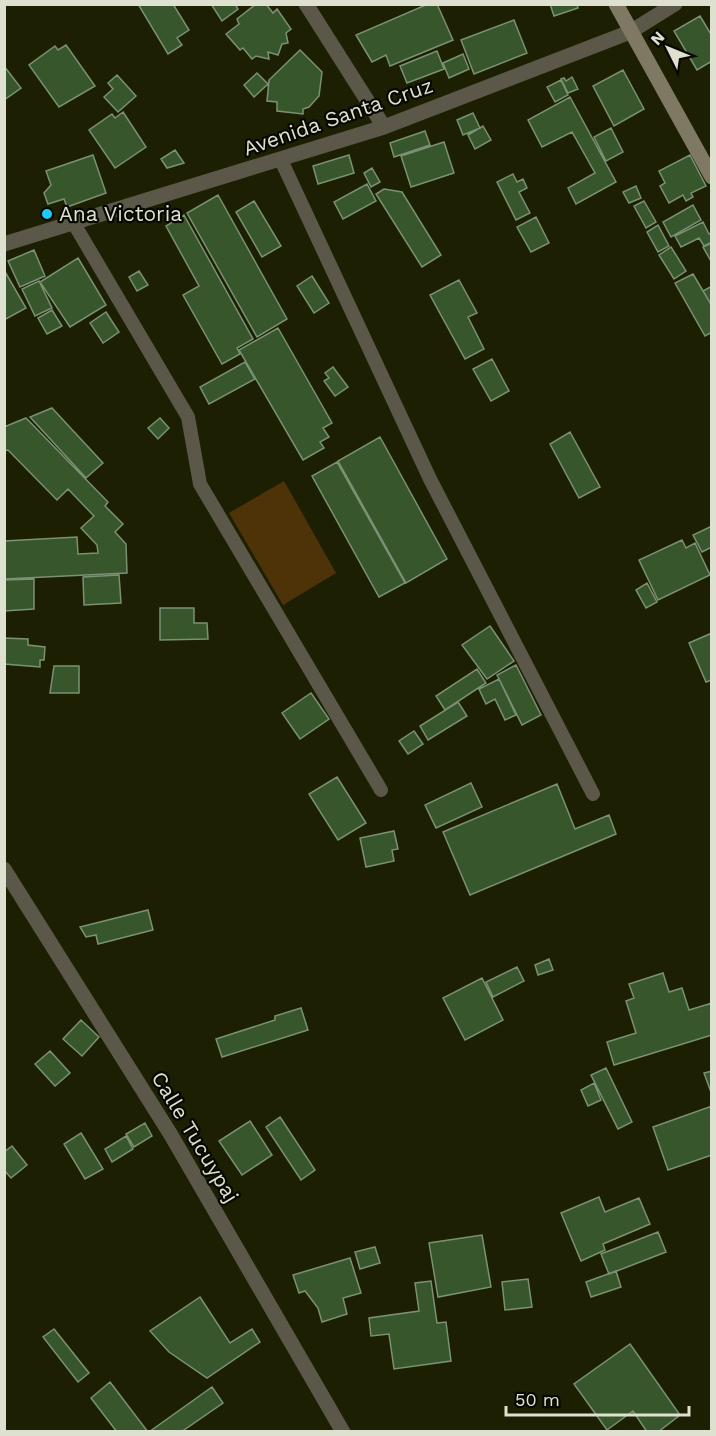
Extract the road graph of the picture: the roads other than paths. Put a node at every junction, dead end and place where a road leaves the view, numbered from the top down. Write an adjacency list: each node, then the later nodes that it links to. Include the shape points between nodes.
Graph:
1 (306, 4): 5 (street)
2 (616, 4): 4 (main road)
3 (675, 4): 4 (street, Avenida Santa Cruz)
4 (630, 32): 5 (street, Avenida Santa Cruz); 7 (main road)
5 (384, 127): 6 (street, Avenida Santa Cruz)
6 (281, 160): 8 (street, Avenida Santa Cruz); 11 (lane, via 430,479)
7 (711, 177)
8 (73, 222): 9 (street, Avenida Santa Cruz); 10 (lane, via 188,417 200,484)
9 (4, 244)
10 (381, 790)
11 (593, 794)
12 (4, 869): 13 (street, Calle Tucuypaj, via 171,1136)
13 (343, 1431)

